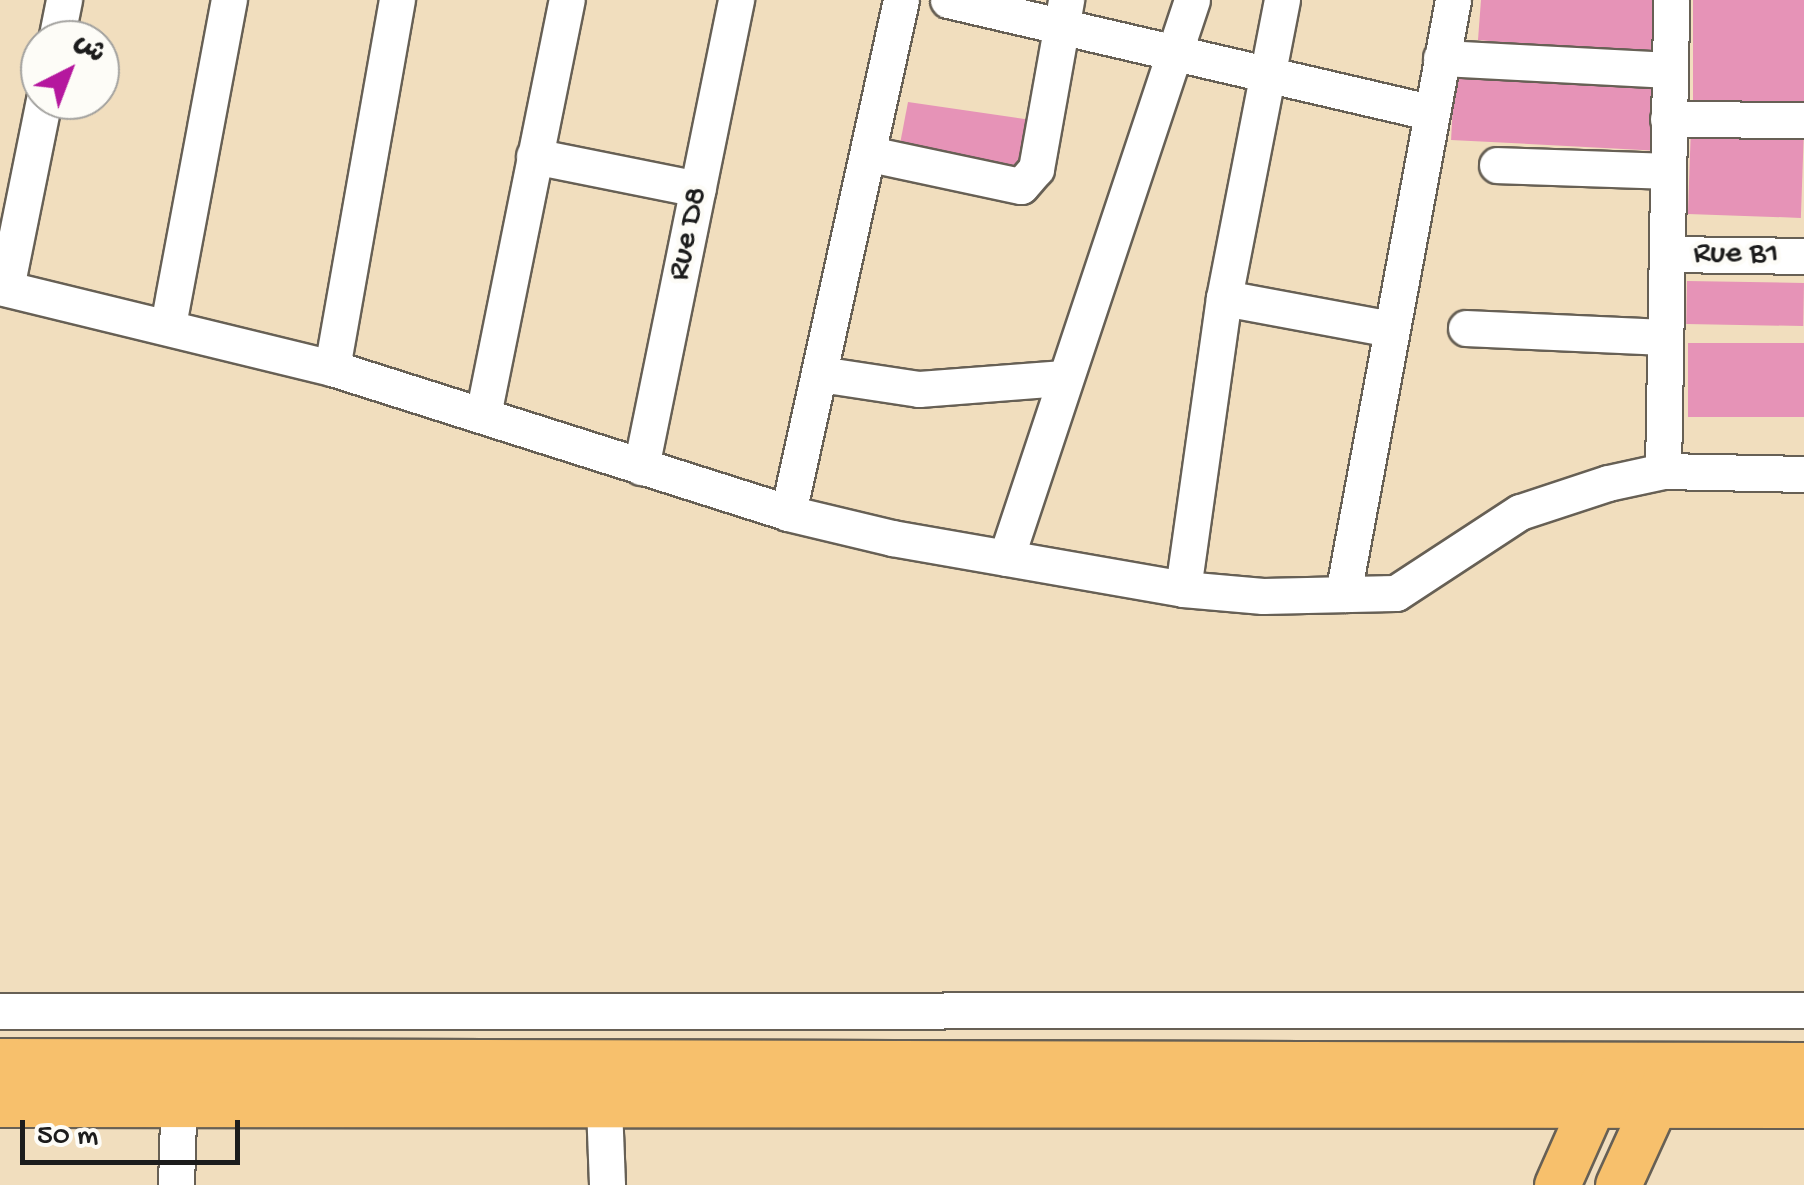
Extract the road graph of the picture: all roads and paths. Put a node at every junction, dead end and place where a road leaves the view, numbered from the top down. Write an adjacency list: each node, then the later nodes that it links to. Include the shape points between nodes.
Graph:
1 (229, 0): 29 (street)
2 (398, 0): 33 (street)
3 (567, 0): 21 (street)
4 (736, 0): 24 (street, Rue D8)
5 (902, 0): 20 (street)
6 (948, 0): 11 (street)
7 (1192, 0): 12 (street)
8 (1282, 0): 15 (street)
9 (1453, 0): 13 (street)
10 (1670, 0): 14 (street)
11 (1063, 13): 12 (street); 20 (street, via 1036,168 1022,186)
12 (1176, 54): 15 (street); 35 (street)
13 (1442, 58): 14 (street); 16 (street)
14 (1667, 70): 17 (street)
15 (1266, 79): 16 (street); 28 (street)
16 (1432, 113): 31 (street)
17 (1668, 118): 19 (street); 23 (street)
18 (40, 120): 27 (street)
19 (1804, 120)
20 (870, 154): 34 (street)
21 (534, 156): 24 (street); 36 (street)
22 (1497, 165): 23 (street)
23 (1668, 171): 25 (street)
24 (698, 190): 37 (street, Rue D8)
25 (1667, 254): 26 (street, Rue B1); 32 (street)
26 (1804, 256)
27 (3, 288): 29 (street)
28 (1224, 298): 31 (street); 42 (street)
29 (168, 325): 33 (street)
30 (1466, 328): 32 (street)
31 (1391, 329): 43 (street)
32 (1664, 336): 38 (street)
33 (332, 368): 36 (street)
34 (820, 374): 35 (street, via 919,389); 40 (street)
35 (1061, 378): 41 (street)
36 (483, 415): 37 (street)
37 (641, 467): 40 (street)
38 (1663, 472): 39 (street); 43 (street, via 1520,512 1396,593)
39 (1804, 474)
40 (788, 513): 41 (street)
41 (1006, 558): 42 (street)
42 (1183, 589): 43 (street)
43 (1343, 594)
44 (1657, 1009): 45 (street); 46 (street); 47 (street); 49 (street)
45 (1804, 1010)
46 (0, 1011)
47 (1611, 1060): 49 (main road); 52 (main road); 54 (main road)
48 (0, 1061): 51 (main road)
49 (1673, 1065): 50 (main road); 56 (main road)
50 (1804, 1066)
51 (179, 1083): 52 (main road); 53 (main road); 57 (street)
52 (603, 1083): 54 (main road); 58 (street)
53 (0, 1104)
54 (1594, 1104): 56 (main road); 59 (main road)
55 (1804, 1106): 56 (main road)
56 (1654, 1107): 60 (main road)
57 (176, 1185)
58 (608, 1185)
59 (1557, 1185)
60 (1618, 1185)

